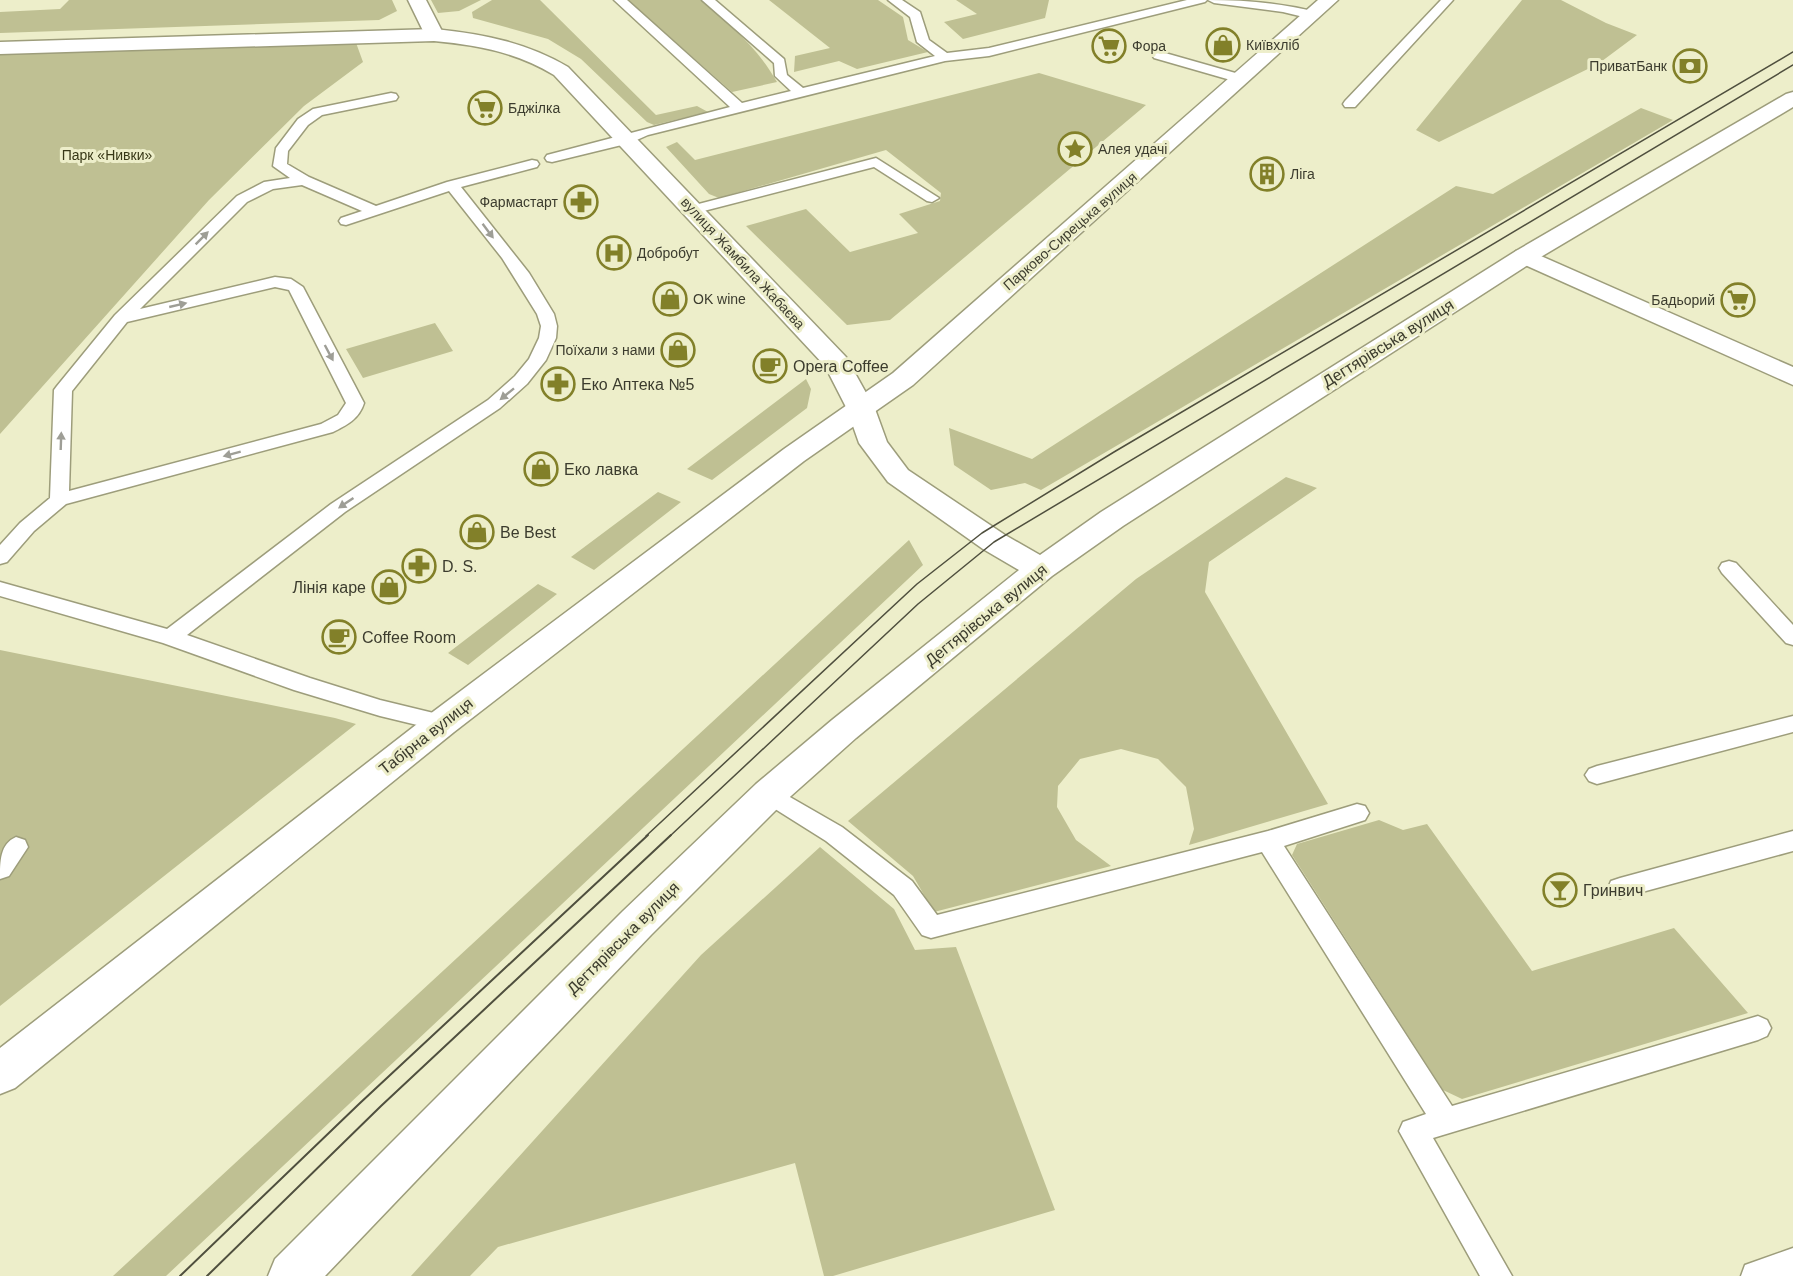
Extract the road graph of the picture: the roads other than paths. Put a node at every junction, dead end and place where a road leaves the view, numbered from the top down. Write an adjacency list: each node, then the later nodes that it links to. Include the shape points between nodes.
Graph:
1 (417, 0): 9 (street)
2 (620, 0): 18 (lane)
3 (708, 0): 14 (lane, via 780,62 781,76)
4 (894, 0): 12 (lane, via 916,15 923,42)
5 (1201, 0): 12 (lane, via 989,52)
6 (1214, 0): 8 (lane, via 1283,8)
7 (1447, 0): 17 (lane)
8 (1320, 7): 13 (street, Парково-Сирецька вулиця)
9 (434, 35): 10 (street, вулиця Жамбила Жабаєва); 19 (street, вулиця Жамбила Жабаєва, via 472,38 542,58 561,71)
10 (0, 48)
11 (1158, 55): 13 (lane)
12 (945, 57): 14 (lane)
13 (1241, 79): 31 (street, Парково-Сирецька вулиця, via 903,379)
14 (801, 93): 18 (lane)
15 (391, 97): 22 (lane, via 318,112 303,123 281,151 280,166)
16 (1793, 98): 28 (street, Дегтярівська вулиця)
17 (1350, 104)
18 (739, 108): 19 (lane)
19 (625, 140): 20 (lane); 25 (street, вулиця Жамбила Жабаєва)
20 (552, 158)
21 (532, 164): 23 (lane)
22 (304, 180): 26 (lane); 29 (lane, one-way to 22, via 242,199 269,185)
23 (452, 185): 26 (lane); 37 (lane, one-way to 37, via 540,302 549,325 541,356 515,388 495,404 338,508)
24 (932, 198): 25 (lane, via 876,162)
25 (692, 210): 31 (street, вулиця Жамбила Жабаєва, via 837,363)
26 (375, 211): 27 (lane)
27 (346, 221)
28 (1525, 256): 30 (street); 35 (street, Дегтярівська вулиця, via 1112,519)
29 (121, 318): 32 (lane, one-way to 29, via 63,390); 32 (lane, one-way to 32, via 275,282 291,283 355,403 354,408 350,416 327,428)
30 (1793, 377)
31 (861, 409): 35 (street, вулиця Жамбила Жабаєва, via 873,443 898,476); 39 (street, Табірна вулиця, via 794,455)
32 (59, 500): 33 (lane)
33 (0, 557)
34 (1729, 568): 38 (lane)
35 (1041, 569): 42 (street, Дегтярівська вулиця)
36 (0, 589): 37 (lane)
37 (170, 637): 39 (lane, via 313,687)
38 (1793, 638)
39 (442, 723): 50 (street, Табірна вулиця)
40 (1793, 724): 41 (lane)
41 (1597, 775)
42 (769, 794): 45 (lane, via 834,834 903,888 932,927); 53 (street, Дегтярівська вулиця, via 637,923)
43 (1357, 813): 45 (lane)
44 (1793, 841): 48 (lane)
45 (1268, 842): 51 (lane)
46 (16, 847): 47 (lane)
47 (0, 869)
48 (1620, 888)
49 (1758, 1028): 51 (lane)
50 (0, 1074)
51 (1446, 1121): 54 (lane, via 1413,1131)
52 (1793, 1263): 55 (lane)
53 (292, 1276)
54 (1497, 1276)
55 (1756, 1276)

